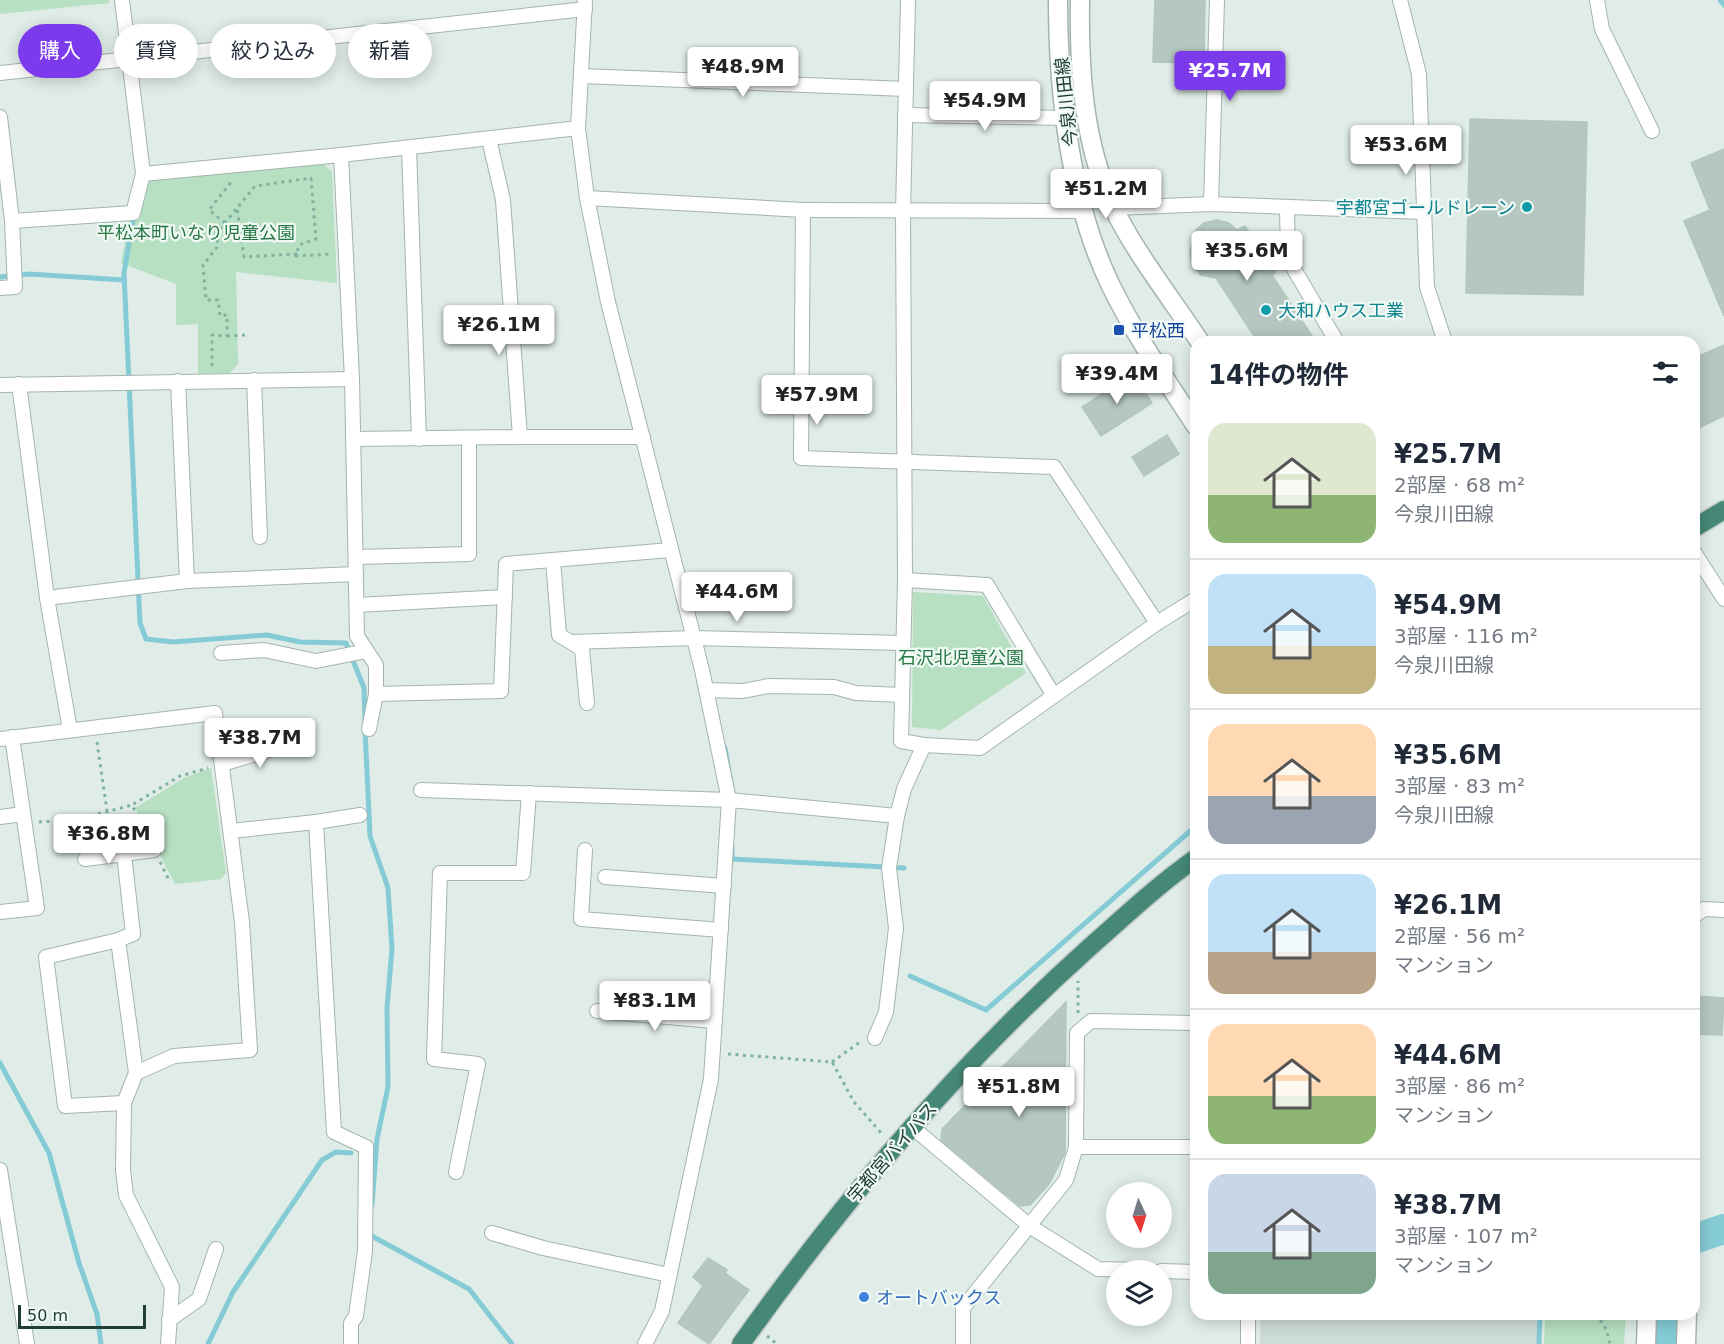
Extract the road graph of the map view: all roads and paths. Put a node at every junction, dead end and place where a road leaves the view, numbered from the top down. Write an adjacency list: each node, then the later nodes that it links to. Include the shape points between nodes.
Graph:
1 (122, 0): 9 (street)
2 (908, 0): 15 (street)
3 (1058, 0): 18 (street, 今泉川田線)
4 (1080, 0): 30 (street, 今泉川田線, via 1084,108 1091,146)
5 (1217, 0): 27 (street)
6 (1400, 0): 34 (street, via 1419,74)
7 (1597, 0): 20 (street, via 1602,29)
8 (585, 4): 10 (street); 13 (street)
9 (125, 24)
10 (198, 50)
11 (114, 60): 12 (street)
12 (0, 73)
13 (582, 76): 15 (street); 19 (street)
14 (131, 78): 24 (street)
15 (906, 88): 16 (street)
16 (905, 115): 18 (street); 32 (street)
17 (0, 117): 36 (street)
18 (1065, 118): 33 (street, 今泉川田線)
19 (578, 128): 21 (street); 26 (street)
20 (1652, 131)
21 (489, 139): 22 (street); 52 (street, via 503,200)
22 (409, 148): 23 (street); 55 (street)
23 (341, 155): 24 (street); 37 (street)
24 (143, 174): 36 (street, via 133,213)
25 (233, 180): 35 (path, via 209,210)
26 (587, 198): 31 (street); 53 (street, via 608,302)
27 (1211, 204): 28 (street); 30 (street)
28 (1287, 207): 34 (street); 43 (street, via 1288,259)
29 (237, 208): 35 (path); 38 (path, via 244,257); 38 (path, via 255,186 311,178 316,239 298,245)
30 (1114, 208): 42 (street, 今泉川田線)
31 (803, 210): 32 (street); 57 (street, via 801,458)
32 (903, 211): 33 (street); 57 (street)
33 (1085, 212): 51 (street, 今泉川田線, via 1110,284 1152,360)
34 (1423, 212): 44 (street, via 1427,287)
35 (225, 223): 41 (path, via 216,234 218,246 203,266 206,300 218,300 220,316 227,315)
36 (8, 229): 39 (street, via 15,287)
37 (346, 253): 38 (path); 45 (street)
38 (297, 254)
39 (0, 288)
40 (245, 335): 41 (path)
41 (227, 336): 48 (path, via 213,335)
42 (1196, 336)
43 (1333, 336)
44 (1443, 336)
45 (352, 379): 46 (street); 56 (street)
46 (254, 380): 48 (street); 60 (street)
47 (178, 381): 48 (street); 49 (street); 67 (street)
48 (213, 381)
49 (19, 384): 50 (street); 69 (street)
50 (0, 385)
51 (1190, 417)
52 (520, 437): 53 (street); 54 (street)
53 (643, 437): 61 (street)
54 (469, 438): 55 (street); 62 (street, via 469,554)
55 (419, 439): 56 (street)
56 (353, 440): 62 (street)
57 (903, 463): 66 (street); 73 (street, via 1054,466)
58 (1724, 510): 59 (highway)
59 (1700, 524)
60 (260, 537)
61 (670, 550): 63 (street); 74 (street)
62 (356, 557): 65 (street)
63 (553, 560): 68 (street, via 506,564); 75 (street, via 559,634)
64 (1700, 561): 70 (street)
65 (356, 574): 67 (street); 72 (street)
66 (905, 580): 76 (street); 82 (street, via 987,585)
67 (187, 581): 69 (street)
68 (505, 597): 72 (street); 80 (street, via 501,691)
69 (47, 598): 86 (street)
70 (1724, 599)
71 (1190, 603): 73 (street)
72 (357, 605): 77 (street, via 357,636)
73 (1157, 623): 82 (street)
74 (694, 638): 75 (street); 76 (street); 79 (street)
75 (570, 642): 83 (street, via 582,649)
76 (903, 643): 81 (street)
77 (367, 651): 78 (street, via 316,661 264,650); 80 (street, via 376,665)
78 (221, 653)
79 (706, 690): 81 (street, via 834,687 856,693); 93 (street)
80 (376, 694): 85 (street)
81 (902, 694): 89 (street, via 901,741)
82 (1054, 696): 89 (street, via 980,748)
83 (587, 703)
84 (94, 727): 86 (street); 90 (street, via 215,713); 95 (path)
85 (369, 729)
86 (70, 730): 87 (street)
87 (6, 738): 99 (street)
88 (290, 744): 90 (street)
89 (924, 745): 97 (street, via 903,789)
90 (222, 764): 94 (path, via 180,776); 101 (street)
91 (421, 790): 92 (street)
92 (529, 793): 93 (street); 130 (street, via 523,873 440,873 434,1059 478,1065)
93 (729, 800): 97 (street); 109 (street)
94 (132, 805): 95 (path); 102 (path)
95 (107, 812): 99 (path, via 76,820)
96 (360, 816): 100 (street)
97 (897, 816): 120 (street, via 889,868 896,928 886,1012)
98 (0, 817): 99 (street)
99 (23, 819): 111 (street, via 37,908)
100 (316, 822): 101 (street); 146 (street, via 334,1132 366,1147 364,1251)
101 (231, 831): 123 (street, via 242,921 250,1050 174,1056)
102 (154, 850): 104 (street); 108 (path)
103 (585, 850): 113 (street, via 582,919)
104 (124, 854): 105 (street); 114 (street, via 133,934)
105 (85, 859)
106 (1190, 863): 125 (highway, 宇都宮バイパス, via 1058,976 955,1078)
107 (605, 877): 109 (street)
108 (170, 882)
109 (724, 886): 113 (street)
110 (1724, 910): 112 (street)
111 (0, 912)
112 (1700, 912)
113 (721, 930): 117 (street)
114 (118, 940): 123 (street); 124 (street, via 46,957 65,1106)
115 (1078, 981): 119 (path)
116 (597, 1011): 117 (street)
117 (715, 1021): 121 (street)
118 (1190, 1023): 119 (street, via 1091,1021)
119 (1077, 1033): 126 (street)
120 (875, 1038): 122 (path, via 864,1040)
121 (713, 1053): 122 (path); 137 (street, via 711,1079)
122 (832, 1062): 128 (path, via 854,1102 883,1134)
123 (136, 1073): 124 (street)
124 (124, 1103): 138 (street, via 126,1195 172,1287)
125 (912, 1127): 128 (highway, 宇都宮バイパス); 131 (street)
126 (1076, 1147): 127 (street); 131 (street, via 1066,1180)
127 (1190, 1147)
128 (885, 1158): 148 (highway, 宇都宮バイパス)
129 (0, 1170): 144 (street)
130 (456, 1172)
131 (1031, 1227): 134 (street, via 1098,1269); 150 (street, via 963,1308)
132 (492, 1233): 137 (street)
133 (216, 1249): 138 (street, via 199,1299)
134 (1106, 1269)
135 (1172, 1271): 136 (street)
136 (1190, 1272)
137 (669, 1275): 147 (street, via 662,1311)
138 (169, 1320): 145 (street)
139 (1248, 1320): 151 (street)
140 (1600, 1320): 152 (path)
141 (1647, 1320): 153 (street)
142 (1687, 1320): 154 (street)
143 (766, 1336): 149 (path)
144 (27, 1344)
145 (168, 1344)
146 (351, 1344)
147 (645, 1344)
148 (741, 1344)
149 (777, 1344)
150 (963, 1344)
151 (1248, 1344)
152 (1610, 1344)
153 (1646, 1344)
154 (1686, 1344)

